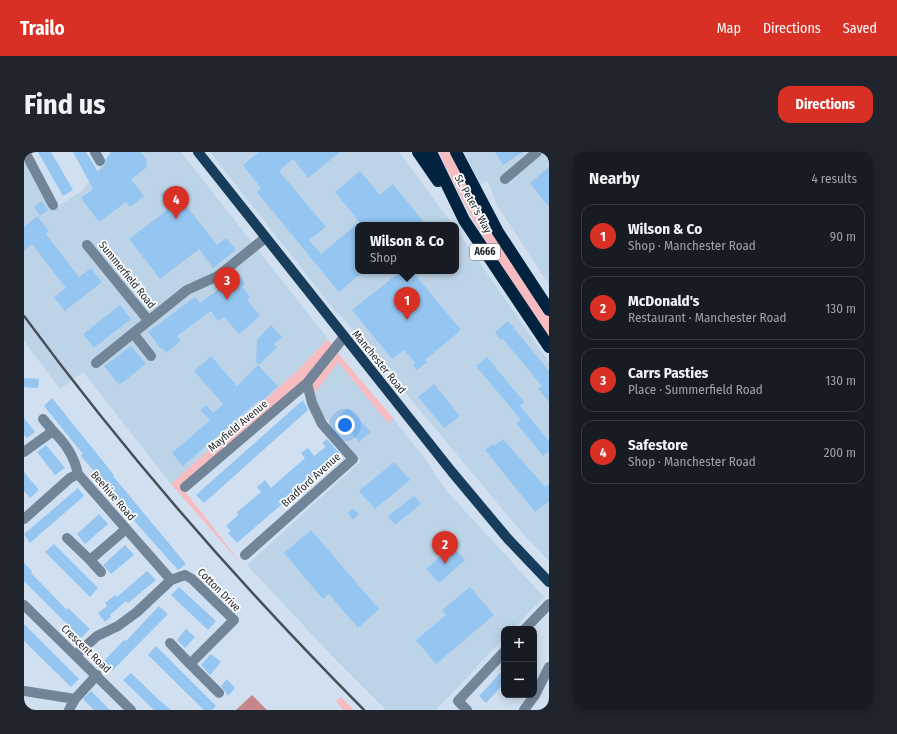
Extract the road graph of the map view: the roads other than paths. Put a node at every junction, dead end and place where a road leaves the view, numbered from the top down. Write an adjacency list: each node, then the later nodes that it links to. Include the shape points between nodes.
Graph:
1 (25, 152): 8 (street)
2 (198, 152): 10 (main road, Manchester Road)
3 (418, 152): 9 (highway)
4 (431, 152): 9 (highway, St. Peter's Way / A666)
5 (456, 152): 12 (highway, St. Peter's Way / A666, via 498,232)
6 (537, 152): 7 (street)
7 (505, 179)
8 (53, 204)
9 (464, 220): 16 (highway, St. Peter's Way / A666)
10 (266, 238): 13 (street, Summerfield Road, via 218,276 187,290); 15 (main road, Manchester Road)
11 (87, 245): 13 (street, Summerfield Road)
12 (549, 310)
13 (148, 320): 14 (street, Summerfield Road)
14 (133, 333): 17 (street); 18 (street, Summerfield Road)
15 (344, 337): 19 (street); 32 (main road, Manchester Road, via 508,539)
16 (549, 347)
17 (151, 356)
18 (96, 362)
19 (307, 383): 24 (street, Mayfield Avenue); 28 (street, Bradford Avenue, via 312,403 322,424 353,459)
20 (43, 419): 21 (street, Beehive Road)
21 (53, 431): 22 (street); 23 (street, Beehive Road, via 75,459)
22 (24, 452)
23 (78, 474): 25 (street); 26 (street, Beehive Road)
24 (185, 487)
25 (25, 515)
26 (126, 529): 29 (street); 31 (street, Beehive Road)
27 (67, 538): 29 (street)
28 (245, 555)
29 (90, 560): 30 (street)
30 (101, 572)
31 (171, 580): 37 (street, via 137,612 118,626 97,636); 39 (street, Cotton Drive, via 185,575 192,579 234,620)
32 (549, 582)
33 (549, 604): 35 (street)
34 (24, 605): 37 (street, Crescent Road)
35 (528, 626)
36 (170, 643): 39 (street)
37 (76, 655): 41 (street, Crescent Road)
38 (501, 655): 47 (street, via 458,701)
39 (190, 664): 43 (street)
40 (549, 667): 48 (street)
41 (96, 675): 44 (street); 46 (street, Crescent Road)
42 (24, 691): 44 (street)
43 (219, 694)
44 (75, 699): 45 (street)
45 (70, 710)
46 (131, 710)
47 (467, 710)
48 (524, 710)

